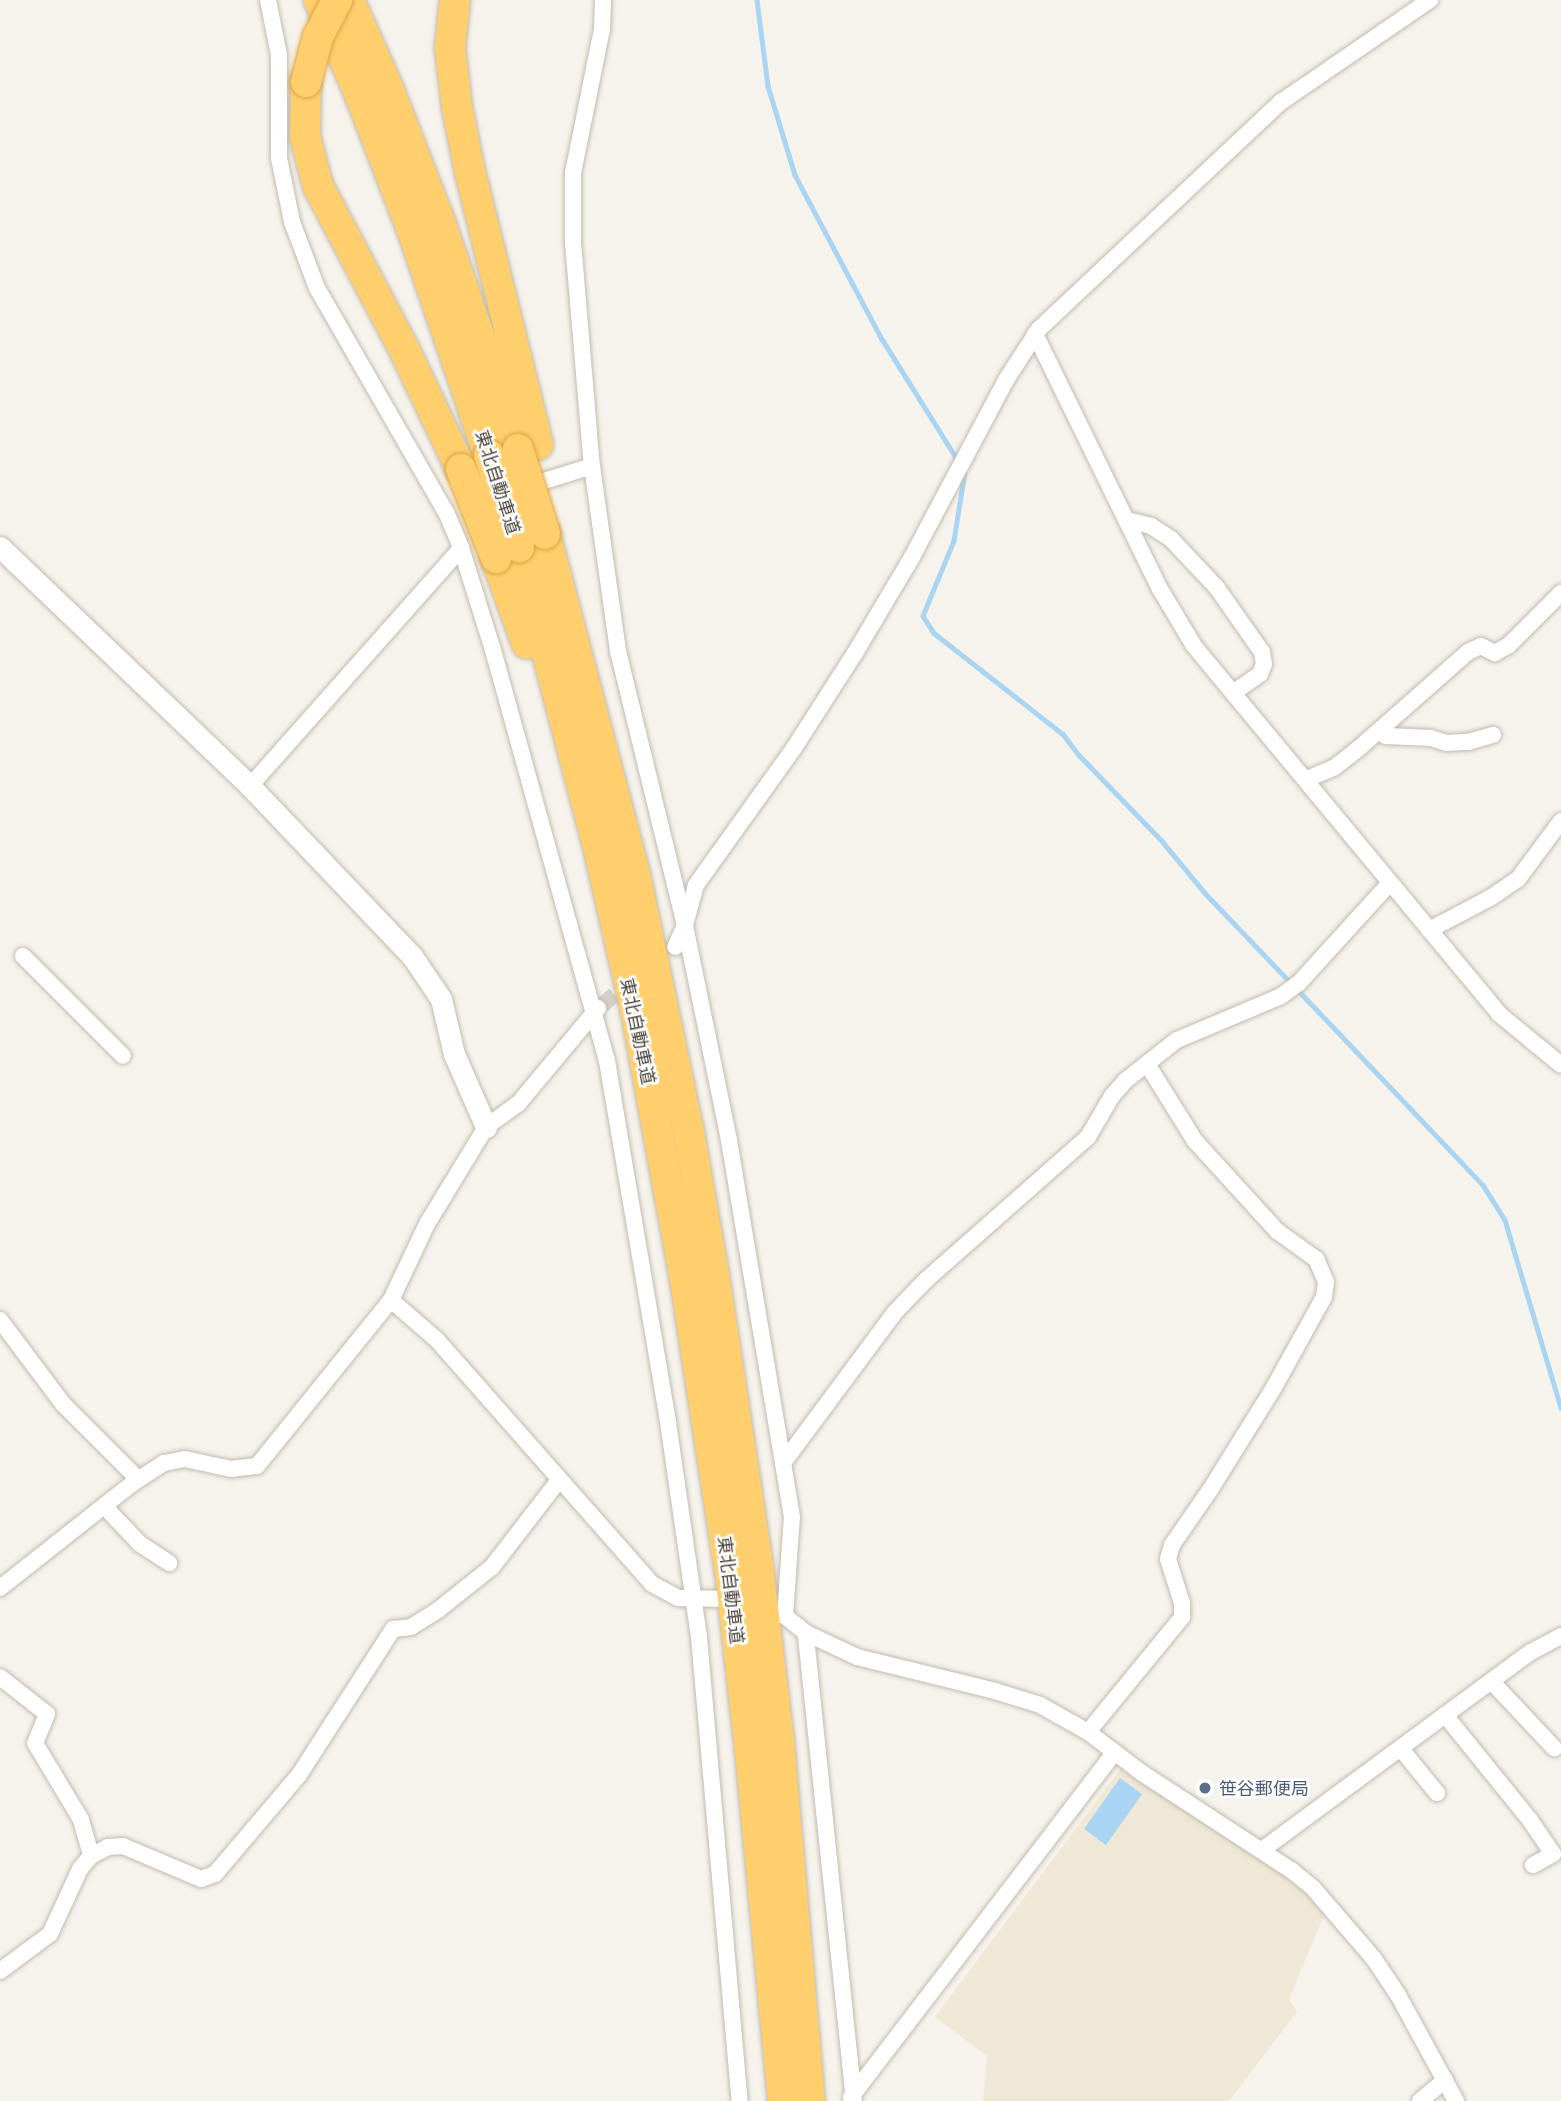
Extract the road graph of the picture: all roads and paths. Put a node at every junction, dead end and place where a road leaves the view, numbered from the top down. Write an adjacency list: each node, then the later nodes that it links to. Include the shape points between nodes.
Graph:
1 (268, 0): 11 (street, via 279,55 280,168 295,232 345,341)
2 (319, 0): 13 (highway, 東北自動車道, bridge, via 413,232 489,455)
3 (337, 0): 13 (highway, bridge, via 318,37 306,82 305,136 318,186 461,469)
4 (349, 0): 9 (highway, 東北自動車道)
5 (455, 0): 9 (highway, via 450,48 457,107)
6 (603, 0): 10 (street, via 602,29 581,125 572,196)
7 (1430, 0): 8 (street, via 1281,102)
8 (1035, 334): 12 (street); 24 (street, via 855,653 696,885)
9 (528, 447): 13 (highway)
10 (592, 466): 11 (street); 24 (street, via 618,651)
11 (446, 512): 15 (street)
12 (1128, 520): 17 (street, via 1160,589 1194,646); 17 (street, via 1151,526 1171,539 1217,587 1262,652 1260,674)
13 (530, 542): 60 (highway, 東北自動車道, via 661,1142 719,1494 752,1763); 61 (highway, 東北自動車道, via 628,826 689,1133 758,1566 789,1834)
14 (0, 547): 21 (street)
15 (461, 548): 21 (street); 28 (street)
16 (1561, 593): 18 (street, via 1509,645 1495,653 1481,646 1468,652)
17 (1233, 693): 20 (street)
18 (1380, 732): 19 (street, via 1446,743); 20 (street, via 1335,767)
19 (1493, 735)
20 (1307, 779): 23 (street)
21 (250, 786): 32 (street, via 429,979 441,999 454,1054)
22 (1561, 821): 25 (street, via 1518,878)
23 (1390, 884): 25 (street); 30 (street, via 1299,983 1281,996 1177,1041)
24 (685, 925): 26 (street); 35 (street, via 729,1140)
25 (1429, 930): 31 (street, via 1499,1014)
26 (675, 947)
27 (23, 956): 29 (street)
28 (598, 1008): 32 (street, via 518,1104); 41 (street, via 665,1408)
29 (123, 1056)
30 (1147, 1064): 35 (street, via 1112,1096 1088,1137 896,1311); 48 (street, via 1195,1141 1277,1231 1316,1259 1326,1282 1312,1323 1172,1545 1168,1559 1182,1617)
31 (1561, 1065)
32 (486, 1127): 33 (street, via 427,1224)
33 (391, 1300): 36 (street, via 257,1466 231,1469 185,1459 164,1463); 37 (street, via 437,1340)
34 (0, 1320): 36 (street, via 63,1404)
35 (783, 1463): 43 (street, via 792,1517 779,1615)
36 (138, 1479): 38 (street)
37 (559, 1480): 41 (street, via 652,1584 678,1598); 54 (street, via 492,1567 411,1627 393,1629 299,1775 215,1874 201,1880 123,1846 108,1847)
38 (104, 1506): 39 (street, via 140,1544); 40 (street)
39 (169, 1563)
40 (0, 1588)
41 (691, 1597): 42 (street); 59 (street, via 699,1637)
42 (717, 1599)
43 (806, 1633): 48 (street, via 857,1657 1040,1705); 58 (street)
44 (1561, 1636): 46 (street)
45 (0, 1677): 54 (street, via 47,1714 35,1743 81,1820)
46 (1492, 1682): 47 (street); 49 (street)
47 (1446, 1716): 50 (street); 55 (street, via 1553,1854)
48 (1088, 1732): 51 (street)
49 (1554, 1748)
50 (1401, 1749): 52 (street); 53 (street)
51 (1115, 1752): 53 (street); 58 (street)
52 (1437, 1793)
53 (1262, 1850): 57 (street, via 1313,1888 1374,1959)
54 (91, 1856): 56 (street, via 80,1869 50,1934)
55 (1533, 1865)
56 (0, 1971)
57 (1445, 2080): 62 (street); 63 (street)
58 (851, 2099)
59 (740, 2101)
60 (783, 2101)
61 (810, 2101)
62 (1420, 2101)
63 (1456, 2101)

